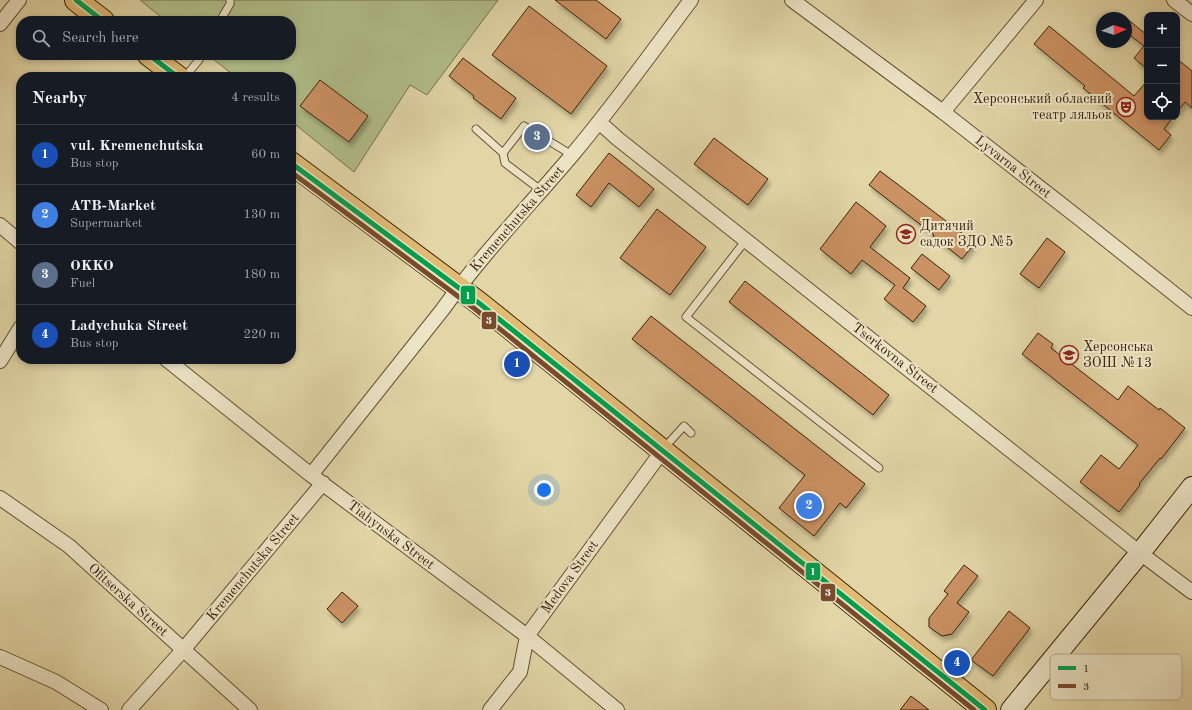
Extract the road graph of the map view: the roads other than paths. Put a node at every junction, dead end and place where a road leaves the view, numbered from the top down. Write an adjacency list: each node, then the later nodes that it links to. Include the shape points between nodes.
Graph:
1 (19, 0): 11 (street)
2 (76, 0): 9 (main road)
3 (230, 0): 10 (lane)
4 (691, 0): 17 (street, Kremenchutska Street)
5 (792, 0): 16 (street, Lyvarna Street)
6 (1036, 0): 16 (street)
7 (1174, 0): 8 (street)
8 (1192, 14)
9 (97, 16)
10 (223, 16)
11 (0, 24)
12 (156, 60): 14 (main road)
13 (199, 60): 15 (lane)
14 (171, 72)
15 (189, 72)
16 (943, 112): 27 (street, Lyvarna Street)
17 (600, 122): 20 (street, Kremenchutska Street); 25 (street, Tserkovna Street)
18 (476, 129): 19 (lane)
19 (503, 153): 20 (lane, via 524,126); 22 (lane, via 505,163)
20 (572, 155): 22 (street, Kremenchutska Street)
21 (296, 167): 26 (main road)
22 (542, 191): 26 (street, Kremenchutska Street)
23 (0, 225): 24 (street)
24 (16, 239)
25 (746, 240): 33 (lane, via 686,318); 38 (street, Tserkovna Street)
26 (458, 288): 32 (main road); 34 (street, Kremenchutska Street)
27 (1192, 308)
28 (16, 335): 29 (street)
29 (0, 361)
30 (172, 364): 34 (street, Tiahynska Street)
31 (691, 433): 32 (lane, via 684,426)
32 (663, 450): 40 (street, Medova Street); 50 (main road)
33 (879, 468)
34 (311, 474): 35 (street, Tiahynska Street)
35 (323, 483): 40 (street, Tiahynska Street); 41 (street, Kremenchutska Street)
36 (1192, 487): 38 (street)
37 (0, 498): 41 (street, Ofitserska Street, via 69,546)
38 (1140, 553): 39 (street, Tserkovna Street); 42 (street)
39 (1192, 592)
40 (527, 636): 48 (street, Medova Street, via 520,672); 49 (street, Tiahynska Street)
41 (183, 650): 46 (street, Kremenchutska Street); 47 (street, Ofitserska Street)
42 (1057, 654)
43 (0, 657): 45 (street, via 56,682)
44 (1050, 663): 51 (street)
45 (101, 710)
46 (129, 710)
47 (250, 710)
48 (490, 710)
49 (617, 710)
50 (985, 710)
51 (1011, 710)

